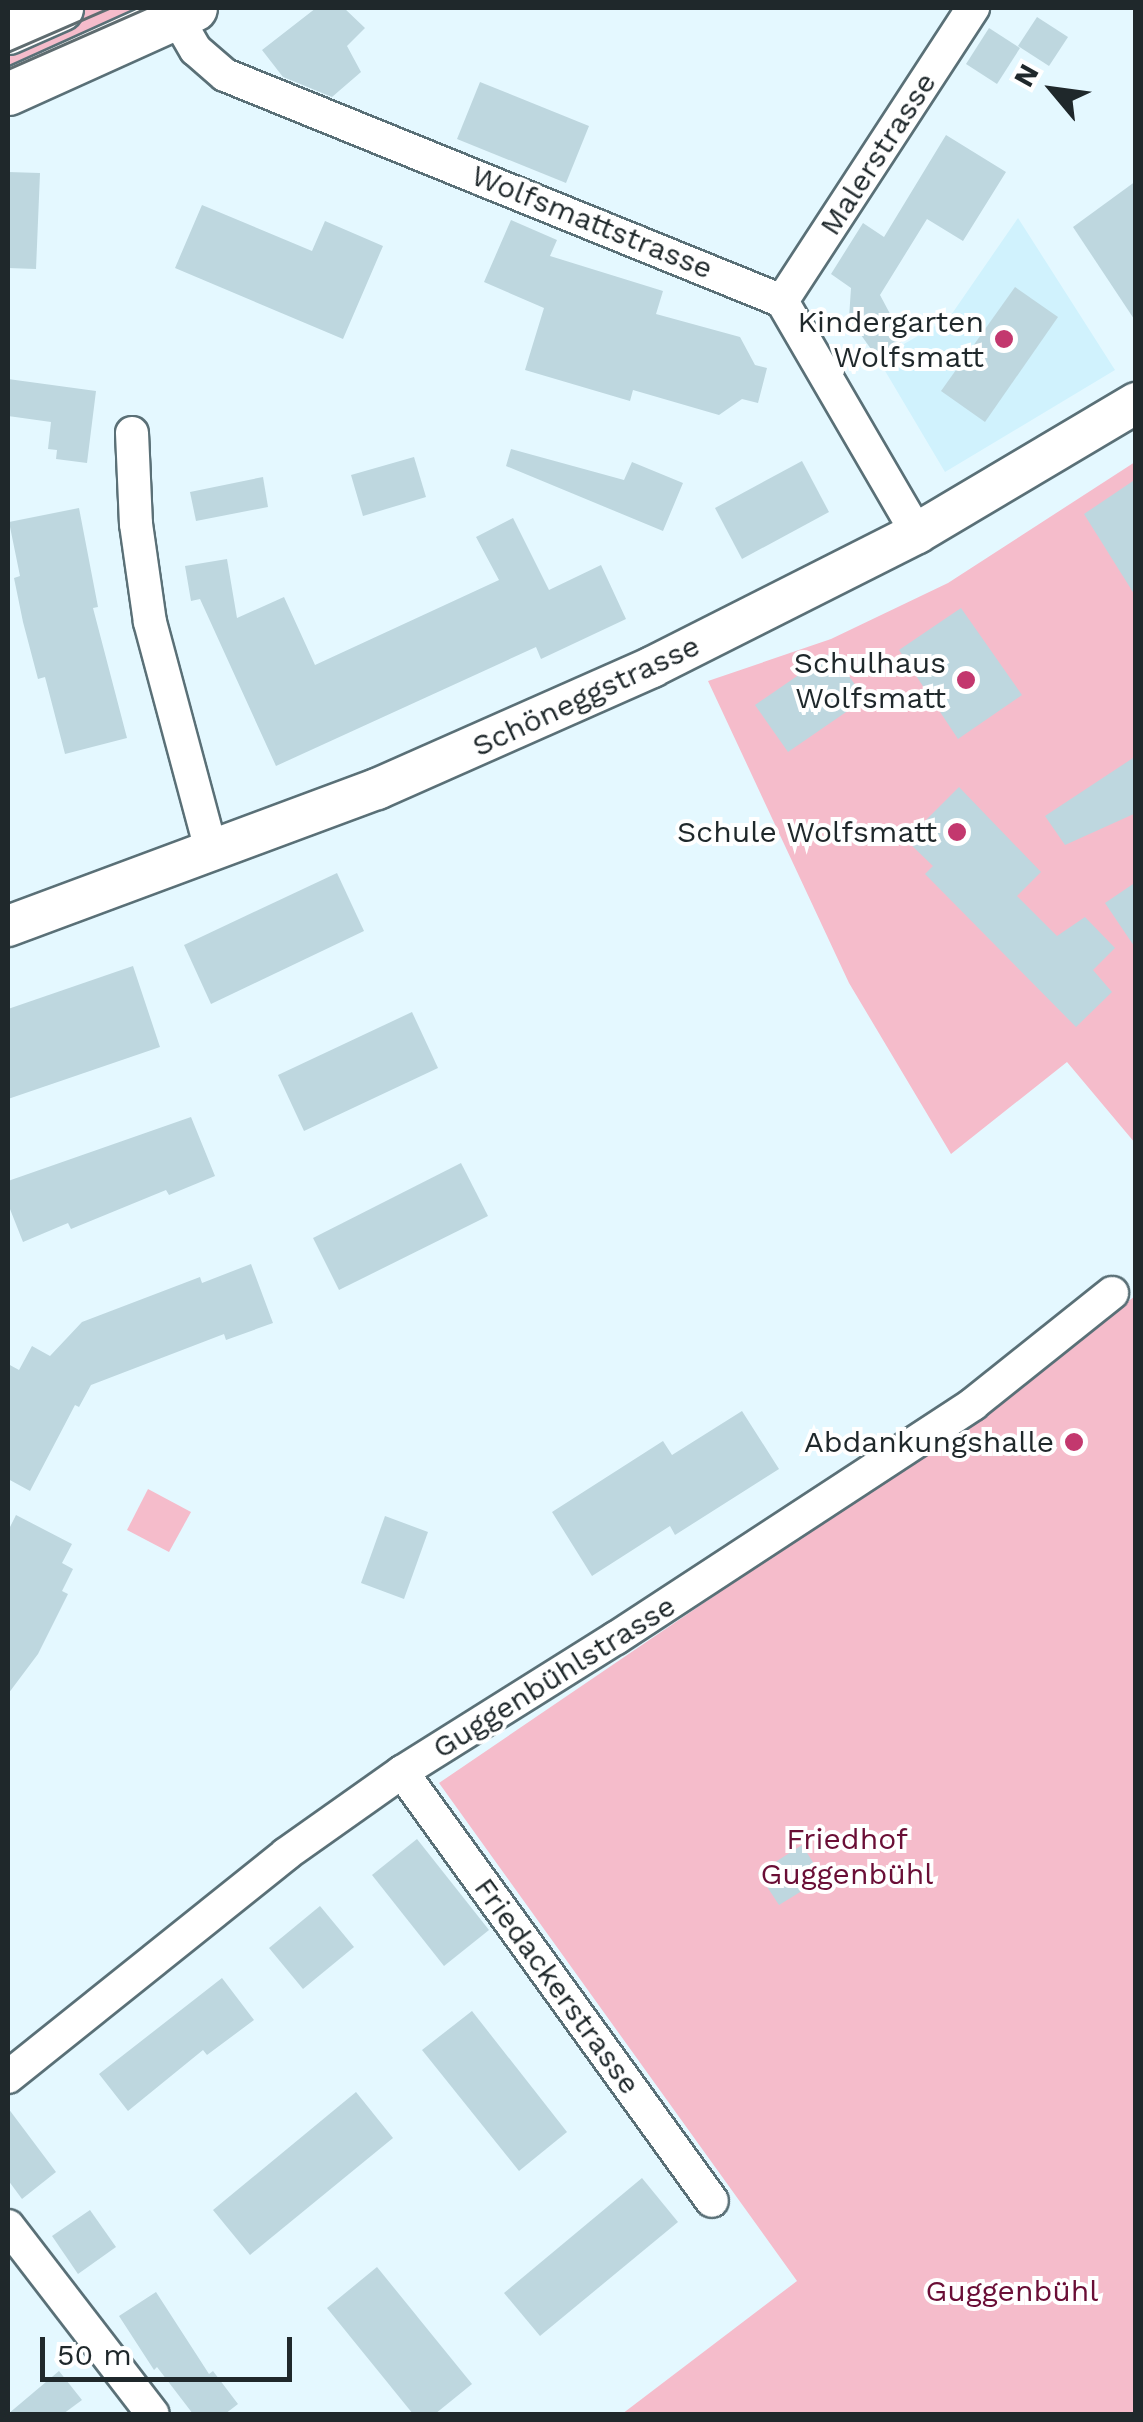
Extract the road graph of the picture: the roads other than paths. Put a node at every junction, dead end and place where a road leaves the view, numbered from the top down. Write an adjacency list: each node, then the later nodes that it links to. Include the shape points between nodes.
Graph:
1 (60, 8): 4 (main road)
2 (974, 8): 6 (street, Malerstrasse)
3 (185, 12): 5 (main road); 6 (street, Wolfsmattstrasse, via 196,50 224,76)
4 (8, 30)
5 (8, 92)
6 (782, 301): 9 (street)
7 (1136, 402): 9 (street, Schöneggstrasse)
8 (132, 433): 10 (street, via 150,622)
9 (917, 532): 10 (street, Schöneggstrasse, via 652,667 462,754)
10 (212, 853): 11 (street, Schöneggstrasse)
11 (8, 926)
12 (1112, 1293): 13 (street, Guggenbühlstrasse, via 959,1413)
13 (402, 1772): 14 (street, Guggenbühlstrasse, via 286,1854); 15 (street, Friedackerstrasse)
14 (8, 2077)
15 (712, 2200)
16 (8, 2226): 17 (street)
17 (153, 2414)

